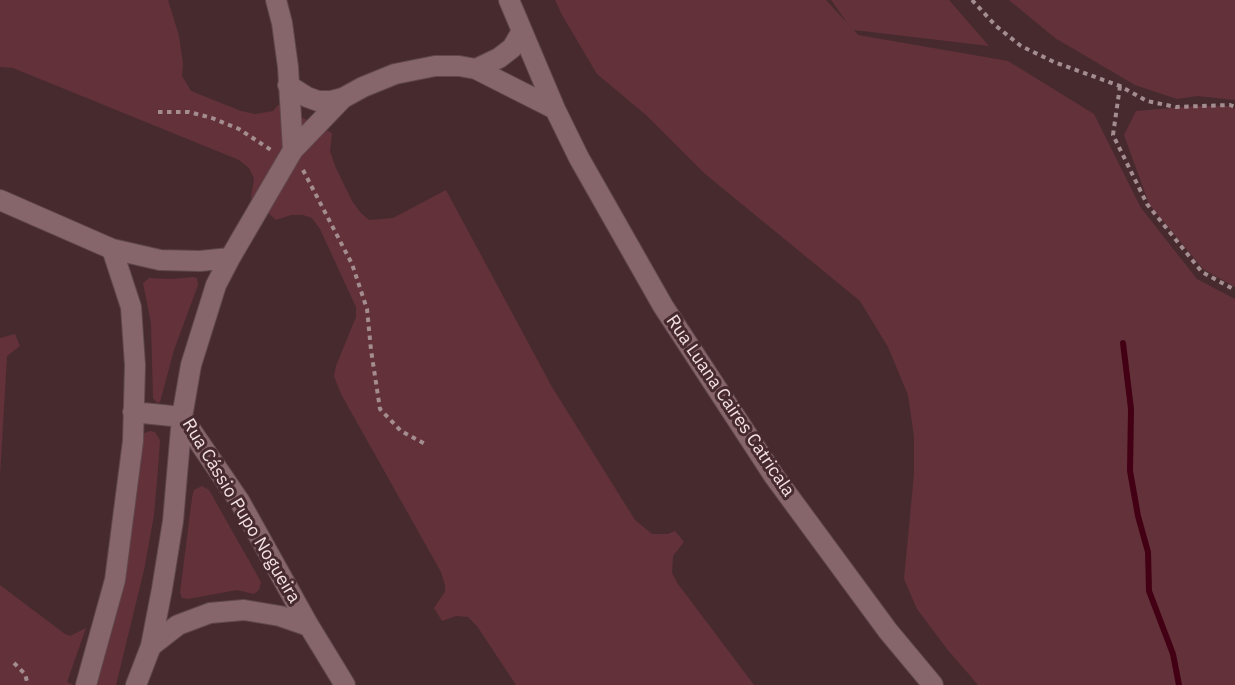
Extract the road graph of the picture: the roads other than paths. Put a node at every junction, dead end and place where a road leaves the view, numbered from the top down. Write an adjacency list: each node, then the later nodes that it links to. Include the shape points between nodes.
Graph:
1 (276, 0): 5 (street)
2 (509, 0): 3 (street, Rua Luana Caires Catricala)
3 (522, 31): 4 (street, via 512,48); 7 (street, Rua Luana Caires Catricala)
4 (476, 69): 6 (street, via 435,66 395,74); 7 (street)
5 (288, 85): 6 (street, via 318,101); 8 (street)
6 (343, 98): 8 (street)
7 (555, 109): 19 (street, Rua Luana Caires Catricala, via 599,196 725,403 888,631)
8 (290, 155): 11 (street, Rua Cássio Pupo Nogueira)
9 (0, 200): 10 (street)
10 (112, 249): 11 (street, via 160,260); 12 (street, via 131,307)
11 (230, 258): 13 (street, Rua Cássio Pupo Nogueira, via 202,324 190,365)
12 (133, 412): 13 (street); 16 (street, via 116,580)
13 (182, 417): 14 (street, Rua Cássio Pupo Nogueira, via 240,502); 15 (street, via 173,521)
14 (309, 626): 15 (street, Rua Cássio Pupo Nogueira, via 244,610 210,613 178,625); 18 (street, Rua Cássio Pupo Nogueira)
15 (151, 645): 17 (street)
16 (86, 685)
17 (136, 685)
18 (345, 685)
19 (933, 685)

